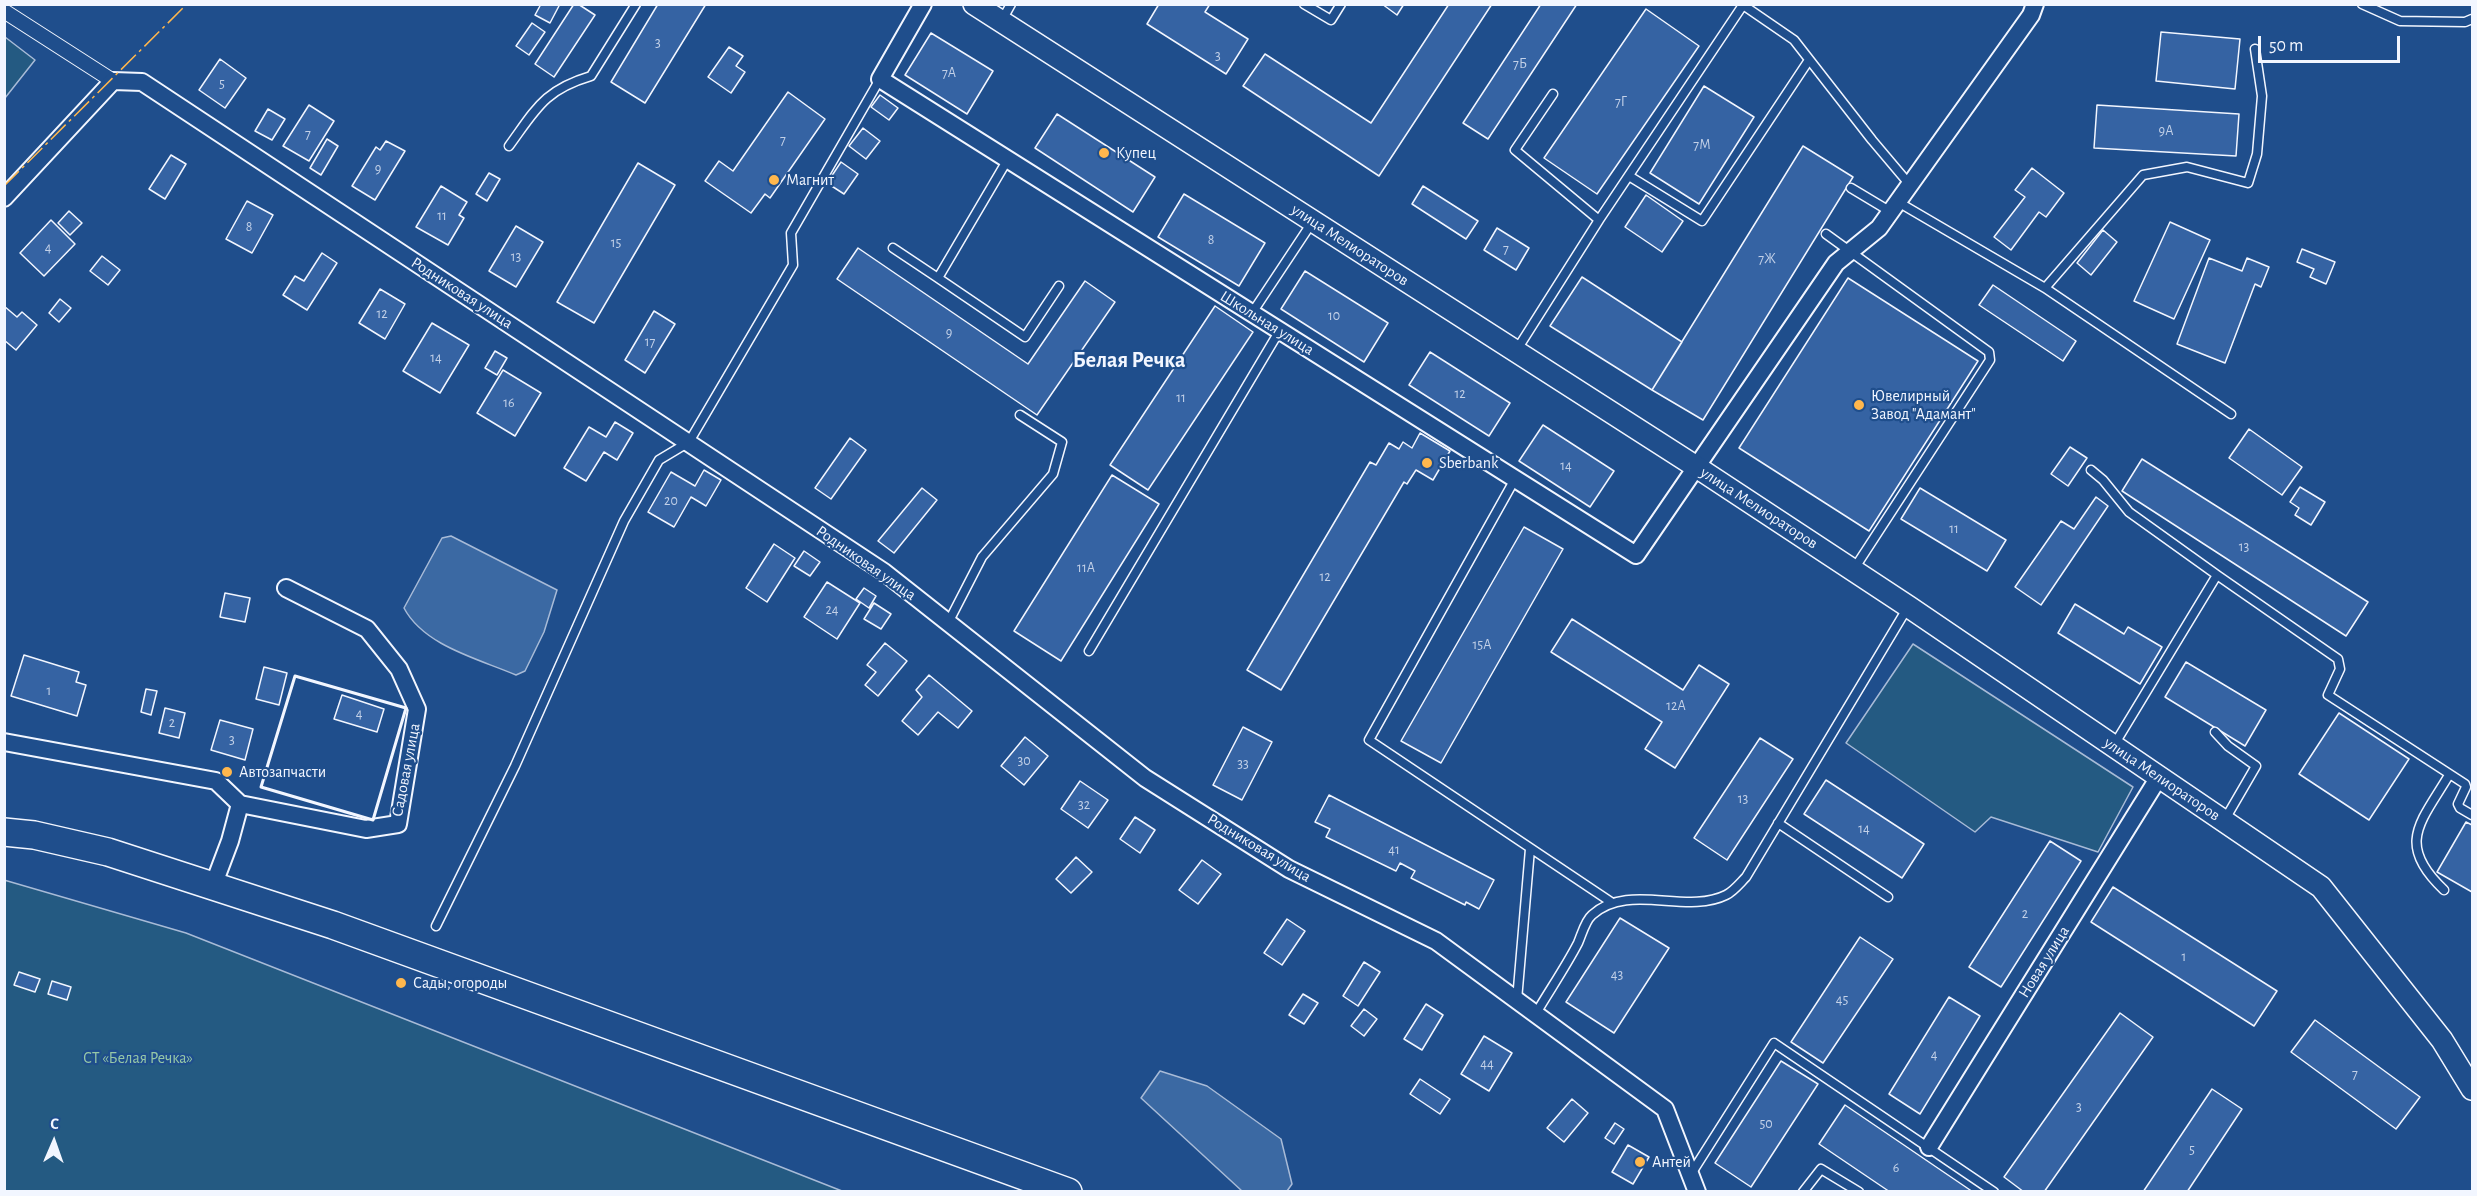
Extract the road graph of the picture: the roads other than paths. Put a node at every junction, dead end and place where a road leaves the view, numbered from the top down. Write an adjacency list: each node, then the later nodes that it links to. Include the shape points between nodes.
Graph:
1 (636, 4): 16 (lane, via 591,76 567,83 548,96)
2 (923, 4): 13 (street)
3 (975, 4): 9 (street, улица Мелиораторов)
4 (1304, 4): 5 (lane, via 1331,20)
5 (1341, 4)
6 (2035, 4): 19 (street)
7 (2362, 4): 10 (lane, via 2400,21)
8 (4, 11): 14 (street)
9 (1006, 13): 24 (street, улица Мелиораторов)
10 (2472, 19)
11 (2254, 49): 30 (lane, via 2262,96 2257,154 2248,183 2187,167 2143,175)
12 (1809, 60): 18 (lane, via 1702,221); 18 (lane, via 1794,40 1743,5); 19 (lane)
13 (880, 79): 17 (street, Школьная улица); 36 (lane, via 791,233 793,265)
14 (113, 81): 21 (street); 36 (street, Родниковая улица, via 142,82)
15 (1553, 94): 23 (lane, via 1515,150)
16 (509, 146)
17 (1008, 159): 28 (lane); 31 (street, Школьная улица)
18 (1629, 176): 23 (lane)
19 (1910, 184): 22 (street)
20 (1851, 188): 22 (lane)
21 (4, 198)
22 (1894, 207): 27 (street, via 1879,228); 30 (lane)
23 (1599, 220): 33 (lane)
24 (1313, 221): 31 (lane); 33 (street, улица Мелиораторов)
25 (1826, 234): 27 (lane)
26 (893, 248): 28 (lane)
27 (1851, 250): 37 (street, via 1836,263); 40 (lane, via 1989,352 1990,360)
28 (938, 278): 29 (lane, via 1025,337)
29 (1059, 286)
30 (2045, 288): 34 (lane)
31 (1252, 313): 32 (street, Школьная улица)
32 (1280, 330): 39 (street, Школьная улица); 45 (lane)
33 (1515, 351): 37 (street, улица Мелиораторов)
34 (2231, 414)
35 (1020, 415): 44 (lane, via 1062,442 1053,474 982,557)
36 (689, 442): 44 (street, Родниковая улица, via 884,572); 61 (lane, via 659,460 624,521 515,766)
37 (1698, 468): 39 (street, Школьная улица, via 1636,555); 40 (street, улица Мелиораторов)
38 (2091, 470): 41 (lane, via 2129,512)
39 (1515, 479): 56 (lane, via 1369,740)
40 (1853, 570): 43 (street, улица Мелиораторов)
41 (2217, 576): 48 (lane); 49 (lane, via 2338,659 2340,669 2328,695)
42 (286, 588): 51 (street, Садовая улица, via 367,629 399,669 417,709 398,824 366,829)
43 (1909, 607): 48 (street, улица Мелиораторов); 54 (lane)
44 (948, 623): 62 (street, Родниковая улица, via 1145,778 1289,869 1436,941)
45 (1089, 651)
46 (2215, 732): 53 (lane, via 2256,766)
47 (4, 742): 51 (street, via 216,781)
48 (2114, 746): 50 (street, улица Мелиораторов)
49 (2449, 775): 52 (lane, via 2465,784 2458,804); 58 (lane, via 2417,829 2415,840 2425,869)
50 (2159, 777): 53 (street, улица Мелиораторов); 65 (street, Новая улица)
51 (240, 804): 57 (street, via 231,842)
52 (2472, 815)
53 (2224, 821): 64 (street, улица Мелиораторов, via 2321,887 2442,1040)
54 (1778, 823): 59 (lane); 60 (lane, via 1746,877 1723,897)
55 (4, 832): 57 (main road, via 108,852)
56 (1530, 849): 60 (lane); 62 (lane)
57 (213, 886): 67 (main road, via 333,925)
58 (2444, 890)
59 (1888, 897)
60 (1611, 902): 63 (lane, via 1590,917)
61 (436, 926)
62 (1517, 1001): 63 (street, Родниковая улица)
63 (1535, 1015): 66 (street, Родниковая улица, via 1665,1109)
64 (2472, 1089)
65 (1929, 1147): 66 (lane, via 1774,1043); 71 (lane)
66 (1690, 1174): 68 (street, Родниковая улица)
67 (1068, 1191)
68 (1697, 1191)
69 (1803, 1191): 70 (lane, via 1821,1169)
70 (1859, 1191)
71 (1994, 1191)

